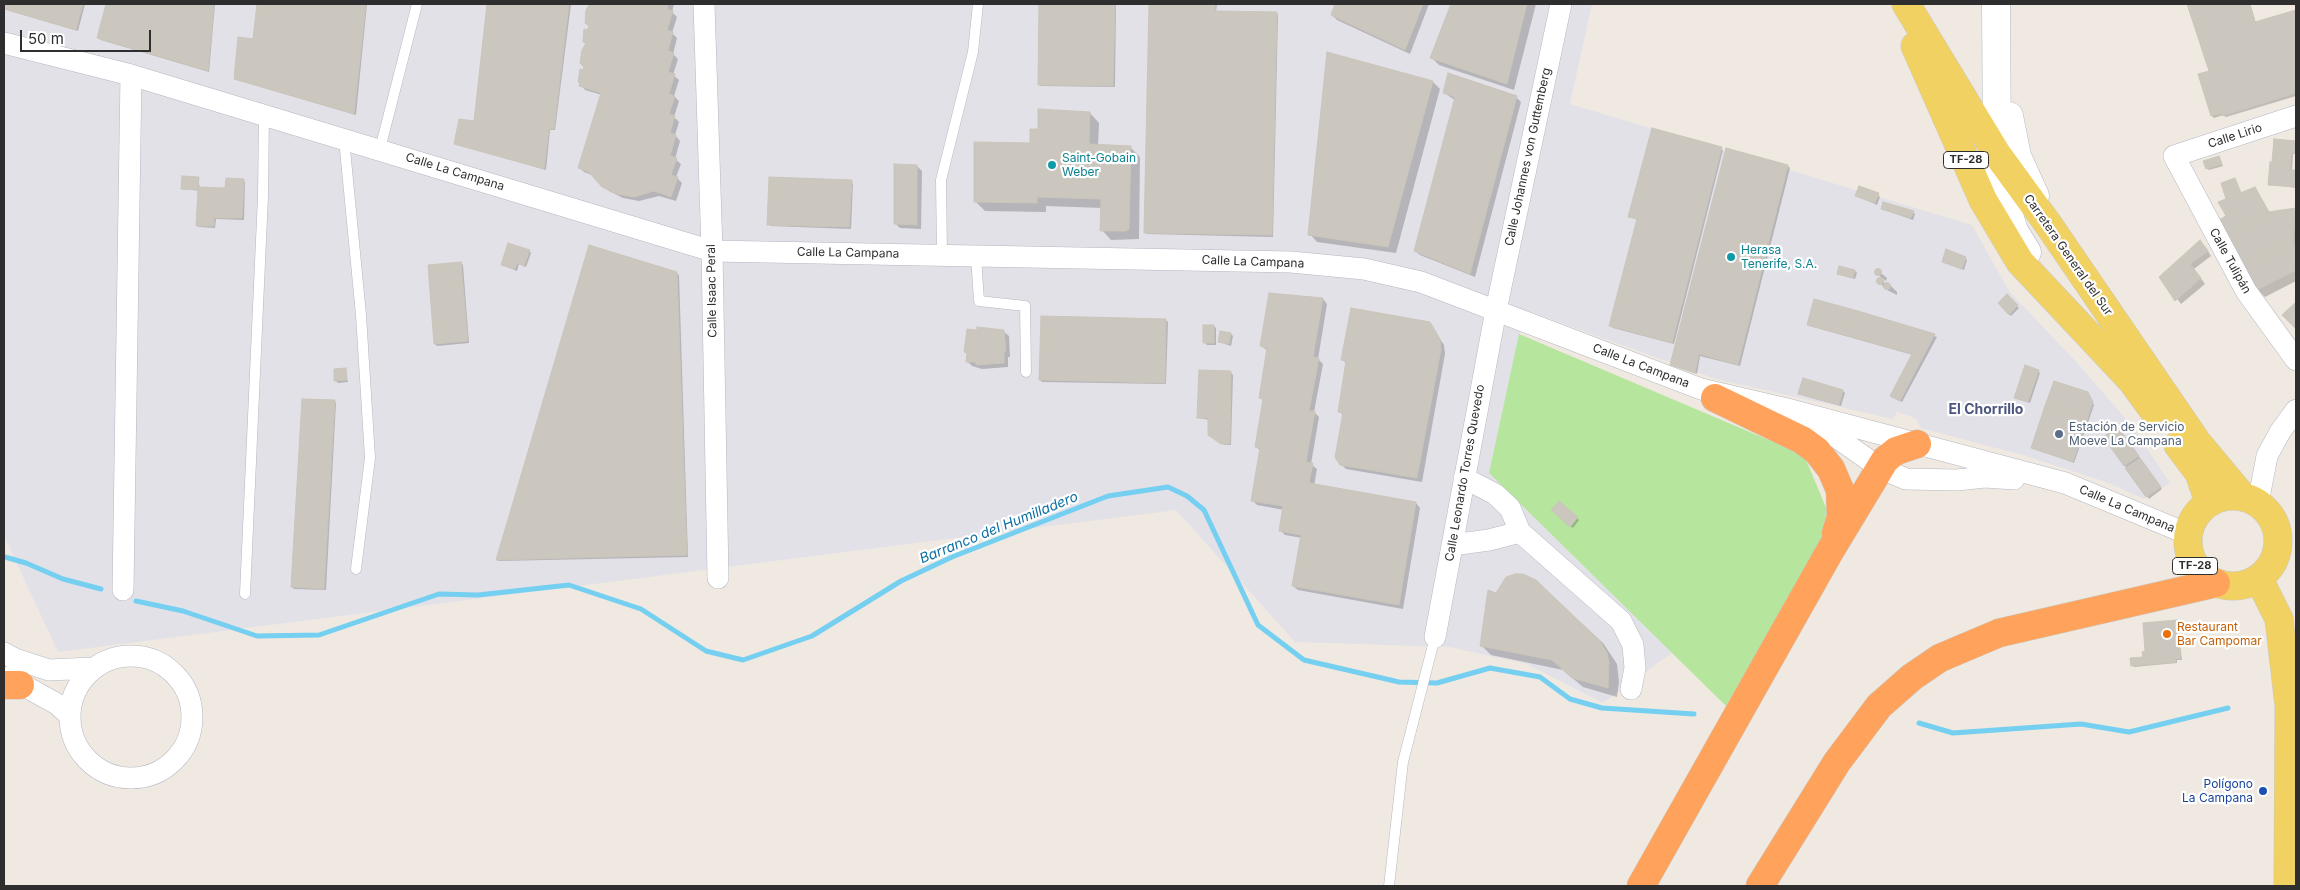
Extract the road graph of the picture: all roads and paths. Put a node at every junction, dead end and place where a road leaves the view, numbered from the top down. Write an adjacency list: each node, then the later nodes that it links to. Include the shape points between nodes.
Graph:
1 (417, 4): 16 (lane)
2 (704, 4): 20 (street, Calle Isaac Peral)
3 (978, 4): 21 (lane, via 973,52 941,180)
4 (1561, 4): 24 (street, Calle Johannes von Guttemberg)
5 (1896, 4): 23 (main road, TF-28, via 1983,200 2020,262)
6 (1906, 4): 12 (main road, Carretera General del Sur / TF-28)
7 (1996, 4): 8 (main road)
8 (1998, 32): 11 (main road); 19 (main road, via 2011,134 2017,156)
9 (4, 43): 10 (street, Calle La Campana)
10 (131, 75): 13 (street, Calle La Campana); 43 (street)
11 (1998, 87): 12 (main road, via 1982,100); 17 (main road)
12 (1965, 101): 17 (main road, Carretera General del Sur / TF-28)
13 (264, 114): 15 (street, Calle La Campana); 44 (lane)
14 (2296, 116): 18 (street, Calle Lirio)
15 (343, 138): 16 (street, Calle La Campana); 39 (lane, via 361,315 370,458)
16 (380, 149): 20 (street, Calle La Campana)
17 (1997, 154): 19 (main road, Carretera General del Sur / TF-28); 23 (main road, via 2004,199 2014,231)
18 (2174, 156): 25 (street, Calle Tulipán, via 2246,291)
19 (2048, 224): 33 (main road, Carretera General del Sur / TF-28, via 2197,442)
20 (712, 251): 21 (street, Calle La Campana); 40 (street, Calle Isaac Peral)
21 (942, 255): 22 (street, Calle La Campana)
22 (976, 256): 24 (street, Calle La Campana, via 1291,262 1364,269 1421,282); 26 (lane, via 979,301 1025,306)
23 (2057, 303): 34 (main road, TF-28, via 2131,380 2199,473)
24 (1496, 310): 27 (street, Calle La Campana); 31 (street, Calle Leonardo Torres Quevedo)
25 (2296, 360)
26 (1026, 372)
27 (1708, 394): 29 (street, Calle La Campana, via 1788,409); 30 (street, Calle La Campana, via 1836,437); 38 (highway, via 1802,440 1817,451 1831,469 1840,490 1841,516)
28 (2296, 410): 33 (street, via 2267,456)
29 (1917, 444): 30 (highway, via 1896,451); 32 (street, Calle La Campana)
30 (1880, 468): 32 (street, Calle La Campana, via 1906,479 1928,481 1985,477); 38 (highway)
31 (1464, 478): 35 (street, via 1496,494 1510,508); 37 (street, Calle Leonardo Torres Quevedo)
32 (2065, 483): 36 (street, Calle La Campana)
33 (2250, 500): 34 (main road, via 2226,496); 41 (main road, TF-28, via 2269,514 2276,528 2278,544 2274,560)
34 (2209, 502): 36 (main road, via 2196,515)
35 (1520, 532): 37 (street); 49 (street, via 1621,621 1633,645 1635,668)
36 (2188, 534): 42 (main road, TF-28, via 2193,563)
37 (1452, 545): 45 (street, Calle Leonardo Torres Quevedo)
38 (1830, 551): 53 (highway)
39 (356, 569)
40 (718, 578)
41 (2259, 579): 42 (main road, TF-28, via 2234,586); 51 (main road, via 2279,619 2284,650 2289,706)
42 (2216, 583): 54 (highway, via 1999,633 1933,662 1879,706 1837,762)
43 (124, 590)
44 (245, 594)
45 (1435, 637): 52 (lane, via 1403,762)
46 (4, 653): 47 (street, via 49,670)
47 (92, 668): 50 (street, via 75,689); 50 (street, via 117,656 145,656 170,668 187,690 193,717 186,744 168,766 143,778 115,777 90,764 74,741)
48 (9, 681): 50 (street, via 57,704)
49 (1631, 689)
50 (68, 714)
51 (2291, 879)
52 (1389, 886)
53 (1641, 886)
54 (1760, 886)

